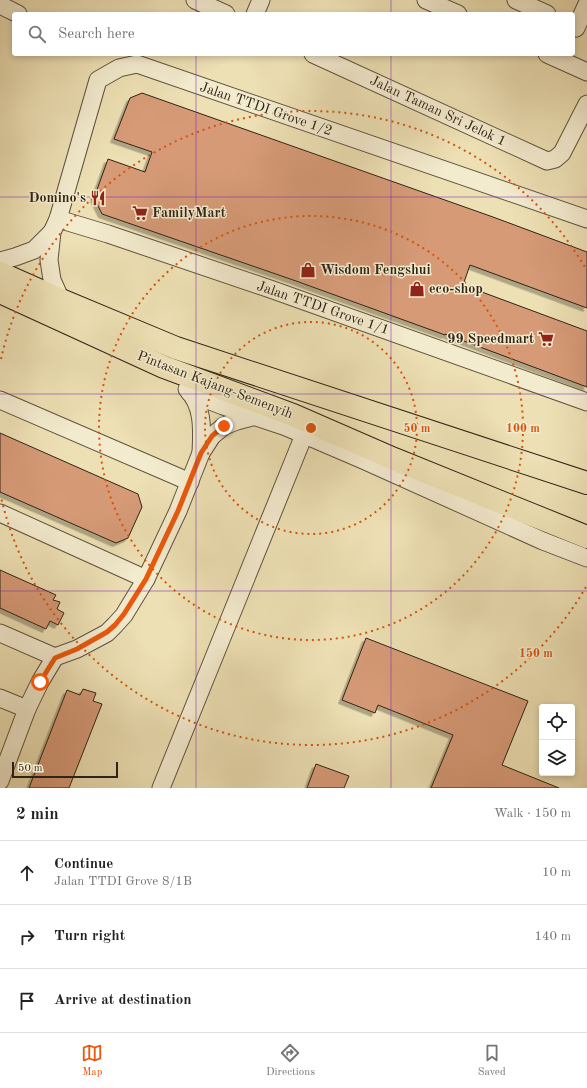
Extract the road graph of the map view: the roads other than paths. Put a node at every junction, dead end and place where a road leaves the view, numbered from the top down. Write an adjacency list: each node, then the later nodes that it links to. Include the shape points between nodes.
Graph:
1 (195, 0): 8 (street)
2 (261, 0): 9 (street)
3 (426, 0): 10 (street)
4 (516, 0): 11 (street)
5 (587, 4): 12 (street)
6 (0, 5): 7 (street)
7 (14, 12)
8 (222, 12)
9 (256, 12)
10 (453, 12)
11 (543, 12)
12 (579, 28)
13 (317, 56): 16 (street, Jalan Taman Sri Jelok 1, via 547,161 562,153)
14 (551, 56): 15 (street)
15 (587, 72)
16 (587, 104)
17 (587, 219): 18 (street, Jalan TTDI Grove 1/2, via 138,64 119,68 98,80)
18 (55, 226): 19 (street, via 34,250); 22 (street, Jalan TTDI Grove 1/2, via 49,260 52,280); 26 (street, Jalan TTDI Grove 1/1, via 108,234)
19 (0, 261)
20 (0, 273): 22 (highway, Pintasan Kajang-Semenyih)
21 (0, 292): 23 (highway, Pintasan Kajang-Semenyih)
22 (61, 300): 31 (highway, Pintasan Kajang-Semenyih, via 176,348)
23 (164, 367): 24 (street); 33 (highway, Pintasan Kajang-Semenyih, via 293,415 408,465)
24 (190, 393): 27 (street); 29 (street, via 198,408 202,425)
25 (0, 400): 30 (street)
26 (587, 402)
27 (256, 416): 28 (street); 29 (street, via 224,426 212,436)
28 (304, 435): 34 (street); 41 (street)
29 (201, 453): 30 (street)
30 (190, 482): 35 (street)
31 (587, 483)
32 (0, 513): 35 (street)
33 (587, 537)
34 (587, 558)
35 (146, 579): 37 (street, via 124,614 111,629 77,649)
36 (0, 633): 37 (street)
37 (55, 658): 39 (street)
38 (0, 698): 39 (street)
39 (27, 709): 40 (street)
40 (0, 780)
41 (161, 788)

